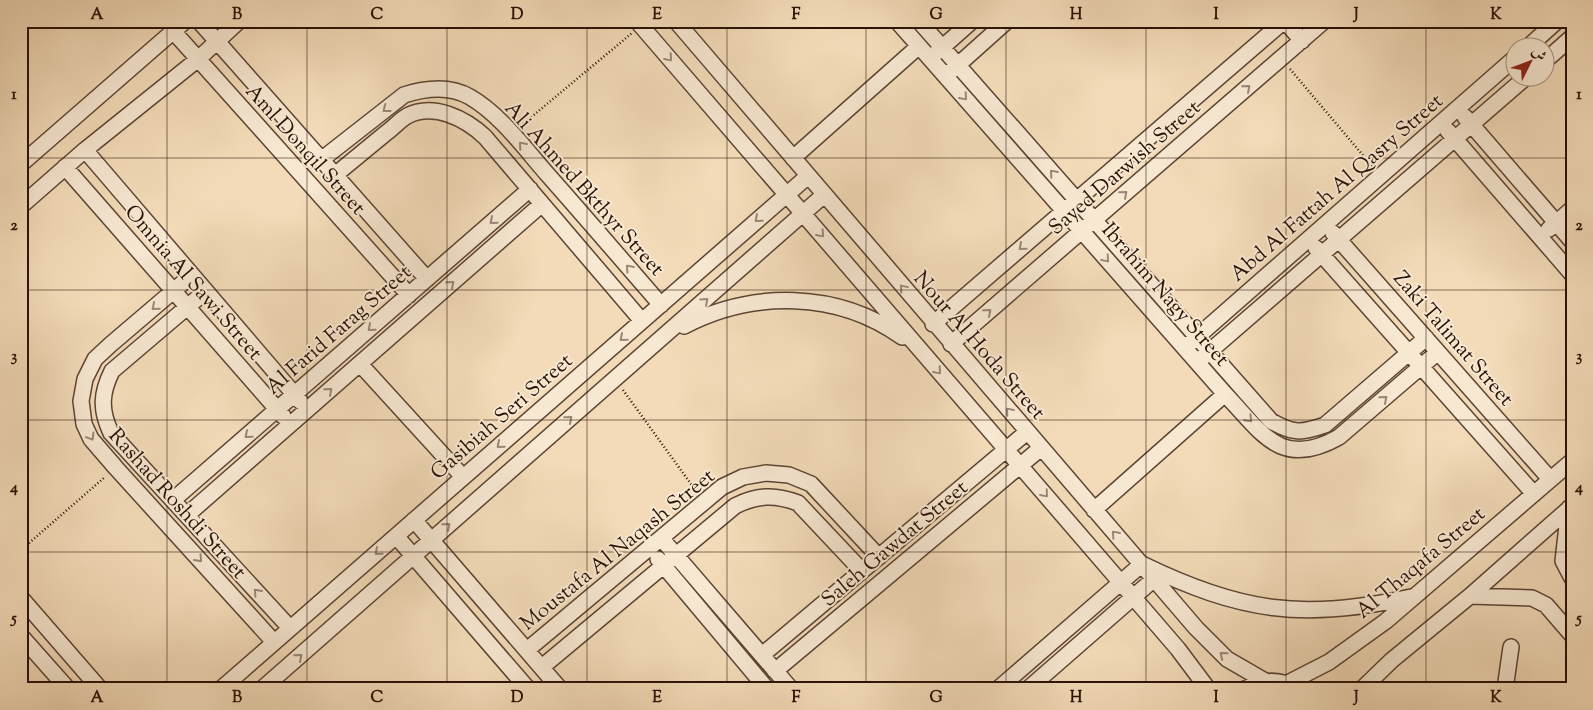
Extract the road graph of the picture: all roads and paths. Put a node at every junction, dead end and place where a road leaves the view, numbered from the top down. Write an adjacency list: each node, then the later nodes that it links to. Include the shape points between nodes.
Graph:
1 (199, 21): 15 (street, Aml Donqil Street)
2 (240, 21): 15 (street)
3 (676, 21): 35 (street, Nour Al Hoda Street)
4 (897, 21): 17 (street, Ibrahim Nagy Street)
5 (919, 21): 18 (street, Ibrahim Nagy Street)
6 (972, 21): 18 (street)
7 (1007, 21): 23 (street)
8 (1285, 21): 16 (street); 45 (street, Sayed Darwish Street)
9 (1558, 21): 13 (street); 14 (street)
10 (639, 23): 32 (path); 43 (street, one-way to 43)
11 (1318, 23): 16 (street, Sayed Darwish Street)
12 (179, 26): 22 (street, Aml Donqil Street); 37 (street)
13 (1572, 36): 19 (street)
14 (1538, 38)
15 (216, 41): 22 (street); 36 (street, Aml Donqil Street)
16 (1302, 41): 20 (street, Sayed Darwish Street)
17 (919, 46): 21 (street, Ibrahim Nagy Street); 35 (street)
18 (942, 48): 21 (street); 23 (street, Ibrahim Nagy Street)
19 (1556, 51)
20 (1281, 58): 41 (path); 51 (street, Sayed Darwish Street, one-way to 20)
21 (930, 59): 25 (street, Ibrahim Nagy Street)
22 (197, 60): 34 (street); 67 (street, Aml Donqil Street)
23 (958, 65): 25 (street); 45 (street, Ibrahim Nagy Street, one-way to 23)
24 (1506, 67): 28 (street, Abd Al Fattah Al Qasry Street)
25 (945, 76): 49 (street, Ibrahim Nagy Street, one-way to 49)
26 (1513, 88): 31 (street, Abd Al Fattah Al Qasry Street)
27 (470, 97): 29 (street); 32 (street, Ali Ahmed Bkthyr Street); 36 (street, Ali Ahmed Bkthyr Street, one-way to 36, via 437,88 404,95)
28 (1458, 108): 30 (street, Abd Al Fattah Al Qasry Street); 31 (street)
29 (458, 117): 39 (street, Ali Ahmed Bkthyr Street, via 424,112 408,116); 42 (street, Ali Ahmed Bkthyr Street, via 485,137)
30 (1441, 122): 33 (street); 41 (street, Abd Al Fattah Al Qasry Street)
31 (1472, 124): 33 (street, Abd Al Fattah Al Qasry Street); 52 (street)
32 (512, 133): 68 (street, Ali Ahmed Bkthyr Street, one-way to 32)
33 (1455, 139): 55 (street); 57 (street, Abd Al Fattah Al Qasry Street)
34 (85, 150): 38 (street); 63 (street, Omnia Al Sawi Street)
35 (793, 158): 40 (street, Nour Al Hoda Street)
36 (321, 160): 39 (street, Aml Donqil Street)
37 (21, 164)
38 (65, 167): 47 (street); 65 (street, Omnia Al Sawi Street)
39 (335, 175): 64 (street, Aml Donqil Street)
40 (808, 176): 43 (street, Gasibiah Seri Street); 44 (street, Nour Al Hoda Street)
41 (1381, 176): 53 (street, Abd Al Fattah Al Qasry Street)
42 (530, 189): 46 (street, Ali Ahmed Bkthyr Street); 64 (street, Al Farid Farag Street, one-way to 64)
43 (787, 195): 50 (street); 68 (street, Gasibiah Seri Street, one-way to 68)
44 (824, 195): 50 (street); 71 (street, Nour Al Hoda Street, one-way to 44)
45 (1077, 200): 49 (street, Sayed Darwish Street); 51 (street, Ibrahim Nagy Street)
46 (542, 204): 70 (street, Ali Ahmed Bkthyr Street); 82 (street, Al Farid Farag Street, one-way to 46)
47 (21, 206)
48 (1572, 208): 52 (street)
49 (1064, 211): 54 (street, Ibrahim Nagy Street); 71 (street, Sayed Darwish Street, one-way to 71)
50 (803, 213): 75 (street, one-way to 50); 77 (street, one-way to 77)
51 (1094, 220): 54 (street, Sayed Darwish Street); 72 (street, Ibrahim Nagy Street)
52 (1556, 223): 55 (street); 58 (street)
53 (1326, 224): 56 (street, Abd Al Fattah Al Qasry Street); 57 (street, Zaki Talimat Street)
54 (1082, 231): 74 (street, Sayed Darwish Street, one-way to 54); 76 (street, Ibrahim Nagy Street, one-way to 76)
55 (1540, 237): 61 (street)
56 (1309, 239): 60 (street, Zaki Talimat Street); 72 (street, Abd Al Fattah Al Qasry Street)
57 (1339, 239): 60 (street, Abd Al Fattah Al Qasry Street); 73 (street, Zaki Talimat Street)
58 (1572, 241)
59 (1572, 245): 61 (street)
60 (1322, 254): 78 (street, Abd Al Fattah Al Qasry Street); 80 (street, Zaki Talimat Street)
61 (1558, 258): 62 (street)
62 (1572, 274)
63 (192, 275): 65 (street, Rashad Roshdi Street); 66 (street, Omnia Al Sawi Street)
64 (427, 279): 67 (street, Al Farid Farag Street)
65 (174, 291): 69 (street, Omnia Al Sawi Street); 100 (street, Rashad Roshdi Street, one-way to 100, via 100,354 85,379 81,401 84,424 91,439)
66 (206, 291): 69 (street, Rashad Roshdi Street); 85 (street, Omnia Al Sawi Street)
67 (409, 295): 85 (street, Al Farid Farag Street, one-way to 85)
68 (661, 304): 70 (street, Gasibiah Seri Street)
69 (187, 307): 87 (street, Omnia Al Sawi Street); 97 (street, Rashad Roshdi Street, via 112,371 105,386 104,418 111,432)
70 (642, 321): 89 (street, Gasibiah Seri Street, one-way to 89)
71 (934, 324): 74 (street, Nour Al Hoda Street)
72 (1197, 337): 76 (street, Abd Al Fattah Al Qasry Street); 78 (street, Ibrahim Nagy Street)
73 (1426, 338): 79 (street, Zaki Talimat Street); 80 (street)
74 (951, 344): 91 (street, Nour Al Hoda Street, one-way to 74)
75 (656, 345): 77 (street, via 686,325 718,311 753,302 788,300 824,304 858,313 890,328); 84 (street)
76 (1185, 348): 81 (street, Ibrahim Nagy Street)
77 (919, 349): 95 (street, one-way to 95)
78 (1210, 351): 81 (street, Abd Al Fattah Al Qasry Street); 92 (street, Ibrahim Nagy Street, via 1271,422 1287,430)
79 (1438, 352): 83 (street, Ibrahim Nagy Street); 103 (street, Zaki Talimat Street)
80 (1409, 353): 83 (street, Zaki Talimat Street); 92 (street, via 1325,425)
81 (1197, 362): 86 (street, Ibrahim Nagy Street)
82 (360, 364): 88 (street, Al Farid Farag Street, one-way to 82); 102 (street)
83 (1422, 367): 96 (street, Ibrahim Nagy Street, one-way to 83, via 1321,447 1339,437); 104 (street, Zaki Talimat Street)
84 (615, 378): 93 (street, one-way to 84); 107 (path)
85 (295, 394): 87 (street, Al Farid Farag Street); 88 (street, Omnia Al Sawi Street)
86 (1225, 394): 96 (street, Ibrahim Nagy Street, one-way to 96, via 1266,437 1277,445); 109 (street)
87 (277, 410): 90 (street, Omnia Al Sawi Street); 106 (street, Al Farid Farag Street, one-way to 106)
88 (308, 410): 90 (street, Al Farid Farag Street)
89 (528, 421): 93 (street); 102 (street, Gasibiah Seri Street, one-way to 102)
90 (290, 424): 110 (street, Al Farid Farag Street)
91 (1027, 432): 94 (street, Nour Al Hoda Street); 95 (street, Saleh Gawdat Street)
92 (1304, 432): 96 (street)
93 (544, 440): 114 (street, one-way to 93)
94 (1040, 448): 99 (street, Saleh Gawdat Street); 109 (street, Nour Al Hoda Street)
95 (1007, 450): 99 (street); 117 (street, Saleh Gawdat Street)
96 (1303, 451)
97 (131, 455): 100 (street); 106 (street, Rashad Roshdi Street)
98 (1572, 461): 103 (street, Al Thaqafa Street)
99 (1020, 465): 121 (street, Saleh Gawdat Street); 126 (street, one-way to 126)
100 (116, 468): 116 (path); 134 (street, Rashad Roshdi Street, one-way to 134)
101 (790, 475): 105 (street); 107 (street, Moustafa Al Naqash Street, via 766,473 743,477 722,487); 117 (street, Moustafa Al Naqash Street, via 811,484)
102 (463, 477): 111 (street, Gasibiah Seri Street)
103 (1550, 479): 104 (street, Al Thaqafa Street)
104 (1534, 494): 130 (street, Al Thaqafa Street)
105 (784, 498): 118 (street, Moustafa Al Naqash Street, via 758,497 734,506); 123 (street, Moustafa Al Naqash Street, via 798,503)
106 (173, 500): 110 (street, Rashad Roshdi Street)
107 (704, 502): 113 (street, Moustafa Al Naqash Street)
108 (1570, 507): 124 (street, via 1563,561); 127 (street)
109 (1094, 510): 120 (street, Nour Al Hoda Street, one-way to 109)
110 (187, 515): 131 (street, Rashad Roshdi Street, one-way to 110)
111 (414, 520): 112 (street, Gasibiah Seri Street); 114 (street)
112 (396, 536): 119 (street); 131 (street, Gasibiah Seri Street, one-way to 131)
113 (662, 538): 115 (street, Moustafa Al Naqash Street); 118 (street)
114 (431, 540): 119 (street); 136 (street)
115 (648, 549): 122 (street); 136 (street, Moustafa Al Naqash Street)
116 (21, 550)
117 (883, 553): 121 (street, Moustafa Al Naqash Street); 123 (street, Saleh Gawdat Street)
118 (676, 555): 122 (street, Moustafa Al Naqash Street); 137 (street)
119 (413, 556): 146 (street, one-way to 119); 147 (street)
120 (1142, 564): 125 (street, Nour Al Hoda Street); 126 (street); 130 (street, via 1228,600 1274,608 1320,611 1366,607)
121 (901, 565): 139 (street, Saleh Gawdat Street)
122 (663, 566): 138 (street, Moustafa Al Naqash Street); 149 (street)
123 (862, 571): 137 (street, Saleh Gawdat Street)
124 (1572, 578)
125 (1154, 579): 128 (street); 140 (street, Nour Al Hoda Street, one-way to 125, via 1239,667 1211,644)
126 (1121, 582): 128 (street); 142 (street)
127 (1470, 596): 132 (street, via 1532,598 1546,605); 154 (street)
128 (1133, 597): 151 (street); 152 (street, via 1193,666)
129 (21, 598): 144 (street)
130 (1411, 598): 141 (street, Al Thaqafa Street, via 1386,621)
131 (290, 628): 134 (street, Gasibiah Seri Street)
132 (1572, 635)
133 (21, 636): 143 (street)
134 (274, 642): 145 (street, Gasibiah Seri Street)
135 (1511, 647): 155 (street)
136 (527, 650): 138 (street)
137 (762, 655): 139 (street)
138 (542, 667): 148 (street)
139 (775, 671): 150 (street)
140 (1265, 681): 141 (street); 153 (street)
141 (1293, 686)
142 (1003, 687)
143 (68, 689)
144 (100, 689)
145 (221, 689)
146 (262, 689)
147 (528, 689)
148 (560, 689)
149 (767, 689)
150 (791, 689)
151 (1028, 689)
152 (1208, 689)
153 (1245, 689)
154 (1362, 689)
155 (1505, 689)

